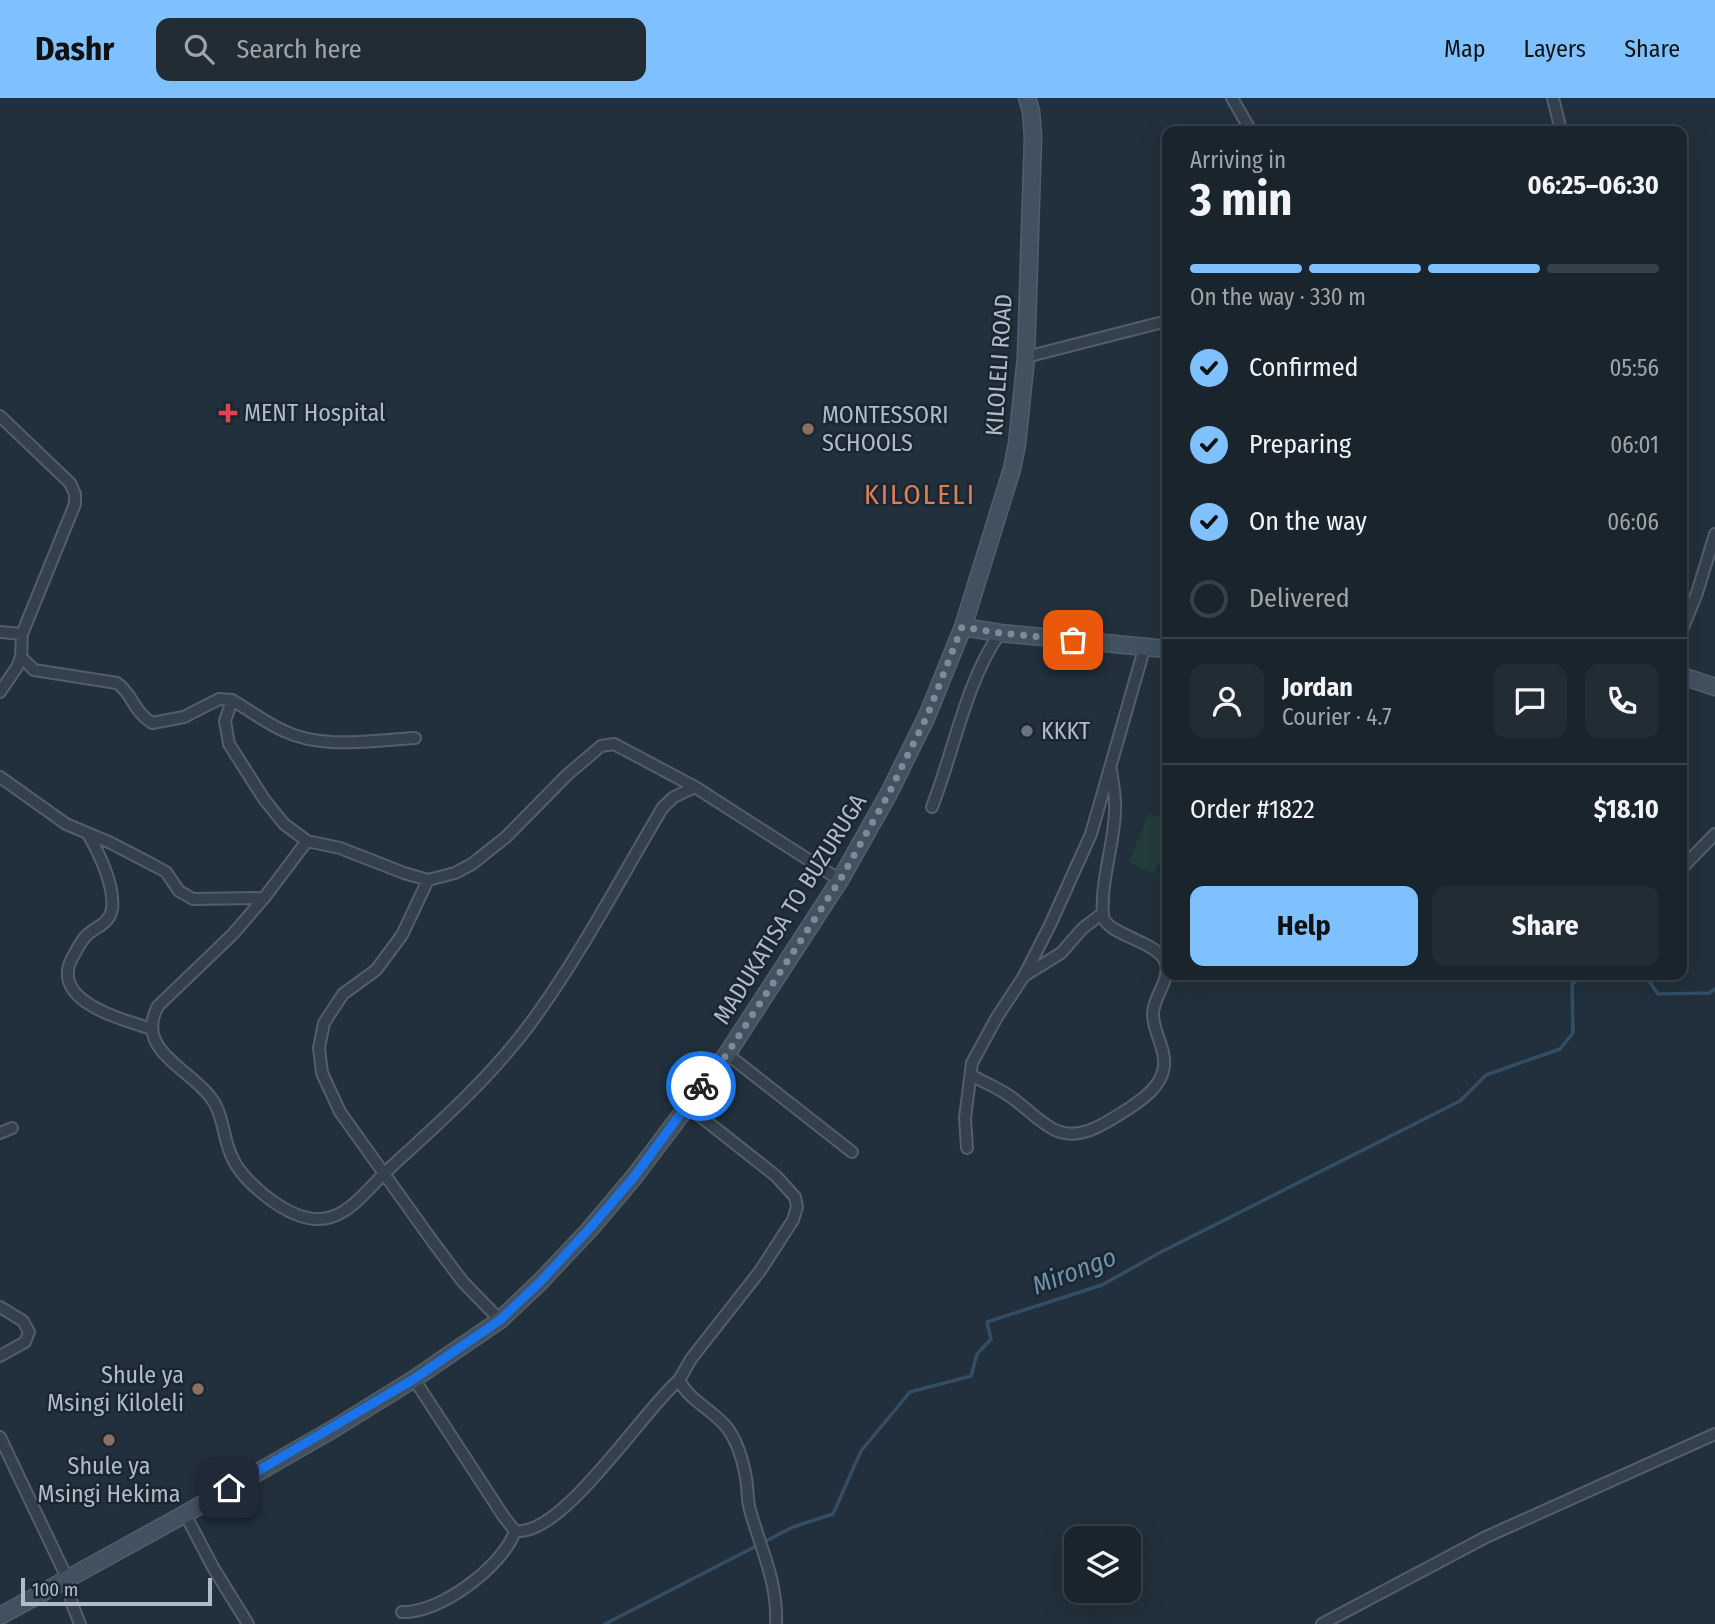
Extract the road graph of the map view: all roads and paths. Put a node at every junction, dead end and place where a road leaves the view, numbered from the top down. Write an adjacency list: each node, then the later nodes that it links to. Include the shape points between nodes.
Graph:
1 (1027, 98): 7 (main road, KILOLELI ROAD, via 1032,137)
2 (1231, 98): 4 (street)
3 (1553, 98): 5 (street)
4 (1248, 126)
5 (1560, 126)
6 (1162, 322): 7 (street)
7 (1026, 356): 11 (main road, KILOLELI ROAD, via 1013,469)
8 (0, 416): 14 (street, via 70,483 75,494 75,504)
9 (1715, 534): 10 (street)
10 (1687, 618)
11 (962, 627): 13 (main road); 32 (main road, MADUKATISA TO BUZURUGA, via 927,716)
12 (0, 632): 14 (street)
13 (1000, 633): 15 (main road); 26 (street, via 971,689)
14 (22, 634): 17 (street)
15 (1145, 646): 16 (main road); 23 (street)
16 (1162, 648)
17 (21, 657): 20 (street); 21 (street, via 34,670 117,683 137,712 152,723 184,717 219,699)
18 (1687, 678): 19 (main road)
19 (1715, 687)
20 (0, 692)
21 (232, 700): 22 (street, via 285,732 306,738 351,742); 29 (street, via 225,721 229,744 284,824)
22 (415, 738)
23 (1111, 770): 34 (street, via 1115,813 1105,867); 36 (street, via 1091,834)
24 (0, 777): 27 (street, via 66,824)
25 (695, 787): 31 (street, via 614,744 601,746 472,864); 32 (street); 46 (street, via 663,807 530,1024 466,1099)
26 (932, 807)
27 (88, 834): 33 (street, via 166,872 185,897); 38 (street, via 107,877 112,910 109,919 85,936 71,959 67,974 71,987 101,1012)
28 (1715, 834): 30 (street)
29 (307, 841): 31 (street, via 341,848); 33 (street)
30 (1687, 863)
31 (428, 880): 46 (street, via 402,935 376,970 343,994 330,1013 319,1048 322,1073 341,1112)
32 (840, 880): 39 (main road, MADUKATISA TO BUZURUGA)
33 (264, 898): 38 (street, via 158,1006)
34 (1103, 914): 35 (street, via 1106,922); 36 (street, via 1061,953)
35 (1162, 956)
36 (1024, 976): 40 (street, via 978,1051)
37 (1163, 980): 40 (street, via 1153,1010 1164,1071 1145,1098 1097,1128 1069,1133 1053,1130 1007,1094)
38 (152, 1029): 46 (street, via 156,1044 216,1104 238,1169 292,1212 318,1219 340,1214)
39 (727, 1054): 41 (main road, MADUKATISA TO BUZURUGA); 45 (street)
40 (971, 1075): 44 (street, via 965,1118)
41 (686, 1105): 48 (main road, MADUKATISA TO BUZURUGA, via 590,1228); 51 (street, via 776,1176 795,1197 797,1207 760,1271)
42 (12, 1128): 43 (street)
43 (0, 1133)
44 (967, 1148)
45 (852, 1152)
46 (384, 1173): 48 (street, via 463,1282)
47 (0, 1307): 49 (street, via 23,1321 29,1336)
48 (500, 1320): 50 (main road, MADUKATISA TO BUZURUGA)
49 (0, 1356)
50 (414, 1379): 54 (main road, MADUKATISA TO BUZURUGA); 55 (street)
51 (679, 1380): 55 (street, via 610,1462 563,1507 536,1529); 61 (street, via 689,1395 726,1427 739,1448 749,1507 766,1554)
52 (1715, 1434): 62 (street, via 1486,1537)
53 (0, 1437): 56 (street)
54 (185, 1514): 56 (main road, MADUKATISA TO BUZURUGA); 60 (street)
55 (515, 1531): 57 (street, via 501,1555 458,1592 434,1606)
56 (68, 1580): 58 (main road, MADUKATISA TO BUZURUGA); 59 (street)
57 (402, 1612)
58 (0, 1616)
59 (80, 1624)
60 (248, 1624)
61 (776, 1624)
62 (1322, 1624)

